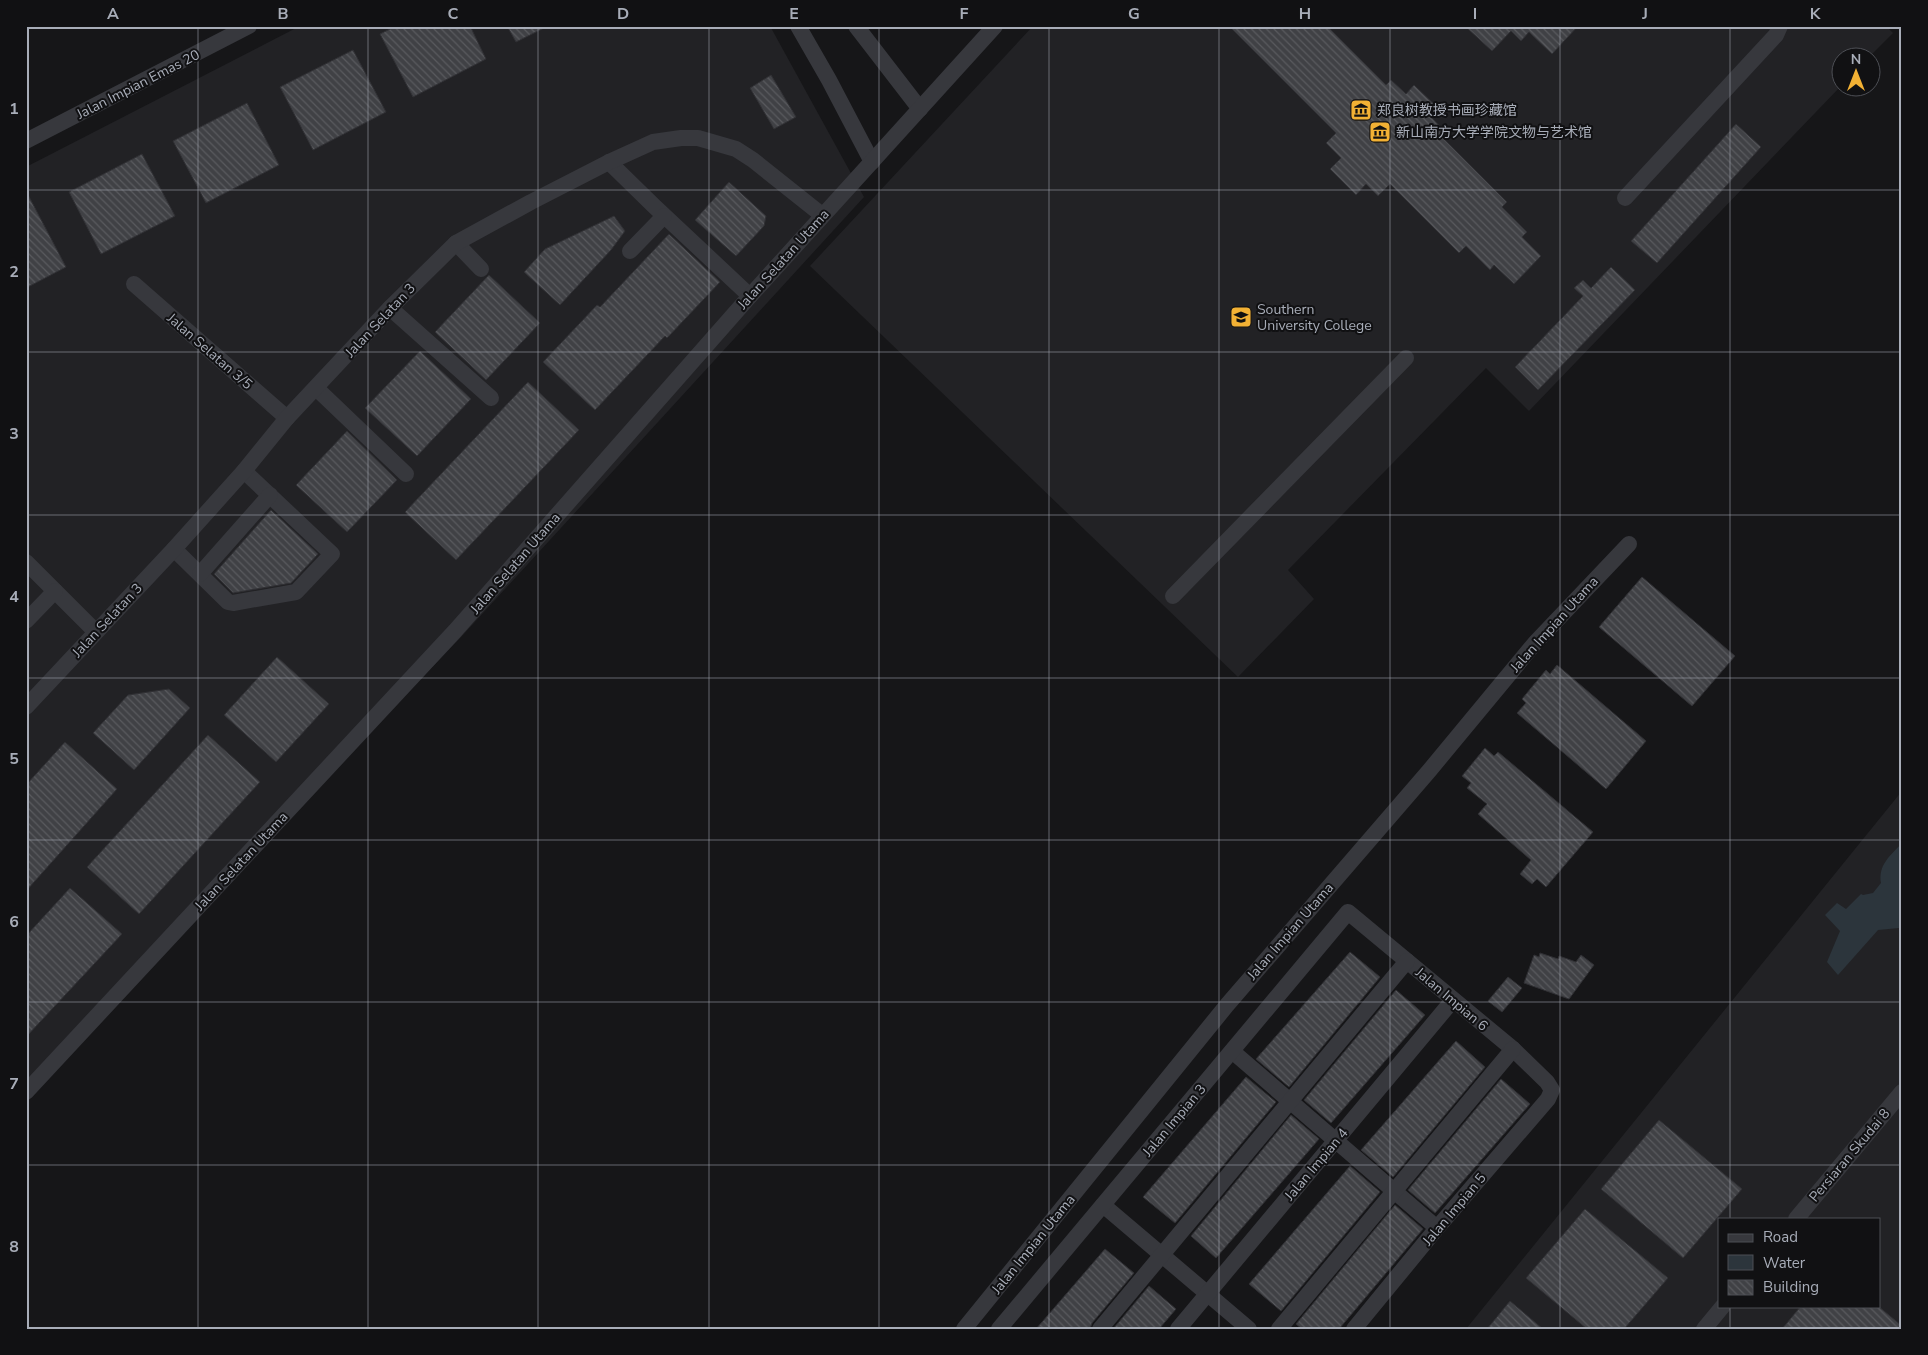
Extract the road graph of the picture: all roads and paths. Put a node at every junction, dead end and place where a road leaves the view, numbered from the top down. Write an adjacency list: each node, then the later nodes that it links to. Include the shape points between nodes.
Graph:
1 (249, 26): 7 (street, Jalan Impian Emas 20)
2 (798, 26): 9 (street)
3 (856, 26): 6 (street)
4 (995, 26): 6 (street, Jalan Selatan Utama)
5 (1780, 26): 10 (street, via 1776,35)
6 (920, 110): 9 (street, Jalan Selatan Utama)
7 (26, 141)
8 (609, 162): 11 (street, Jalan Selatan 3, via 653,142 698,138 736,149); 12 (street); 13 (street, Jalan Selatan 3)
9 (872, 162): 11 (street, Jalan Selatan Utama)
10 (1625, 198)
11 (822, 215): 17 (street, Jalan Selatan Utama)
12 (664, 216): 14 (street); 17 (street)
13 (456, 243): 15 (street); 18 (street, Jalan Selatan 3)
14 (630, 251)
15 (481, 269)
16 (134, 284): 22 (street, Jalan Selatan 3/5)
17 (750, 296): 41 (street, Jalan Selatan Utama, via 455,631)
18 (390, 308): 20 (street, Jalan Selatan 3); 21 (street)
19 (1406, 358): 31 (street)
20 (316, 388): 22 (street, Jalan Selatan 3); 24 (street)
21 (491, 398)
22 (287, 418): 23 (street, Jalan Selatan 3)
23 (244, 471): 25 (street); 27 (street, Jalan Selatan 3)
24 (406, 474)
25 (270, 495): 29 (street); 29 (street, via 332,554 296,592 233,603 228,602)
26 (1629, 544): 52 (street, Jalan Impian Utama, via 1540,637 1234,997)
27 (174, 549): 29 (street); 33 (street, Jalan Selatan 3)
28 (26, 562): 30 (street)
29 (200, 574)
30 (55, 591): 32 (street); 33 (street)
31 (1173, 596)
32 (26, 621)
33 (96, 631): 34 (street, Jalan Selatan 3)
34 (26, 707)
35 (1348, 912): 36 (street, Jalan Impian 6); 39 (street, Jalan Impian 3)
36 (1408, 961): 37 (street, Jalan Impian 6); 43 (street)
37 (1453, 1000): 38 (street, Jalan Impian 6); 44 (street, Jalan Impian 4)
38 (1513, 1049): 40 (street, Jalan Impian 6); 45 (street)
39 (1232, 1051): 43 (street); 46 (street, Jalan Impian 3)
40 (1552, 1090): 48 (street, Jalan Impian 5)
41 (26, 1092)
42 (1902, 1092): 47 (street, Persiaran Skudai 8)
43 (1290, 1101): 44 (street); 49 (street)
44 (1336, 1141): 45 (street); 50 (street, Jalan Impian 4)
45 (1394, 1191): 48 (street); 57 (street)
46 (1103, 1205): 49 (street); 53 (street, Jalan Impian 3)
47 (1797, 1218)
48 (1437, 1228): 58 (street, Jalan Impian 5)
49 (1162, 1255): 50 (street); 54 (street)
50 (1207, 1294): 55 (street, Jalan Impian 4); 56 (street)
51 (1721, 1308): 59 (street)
52 (964, 1329)
53 (999, 1329)
54 (1100, 1329)
55 (1178, 1329)
56 (1249, 1329)
57 (1279, 1329)
58 (1354, 1329)
59 (1704, 1329)

